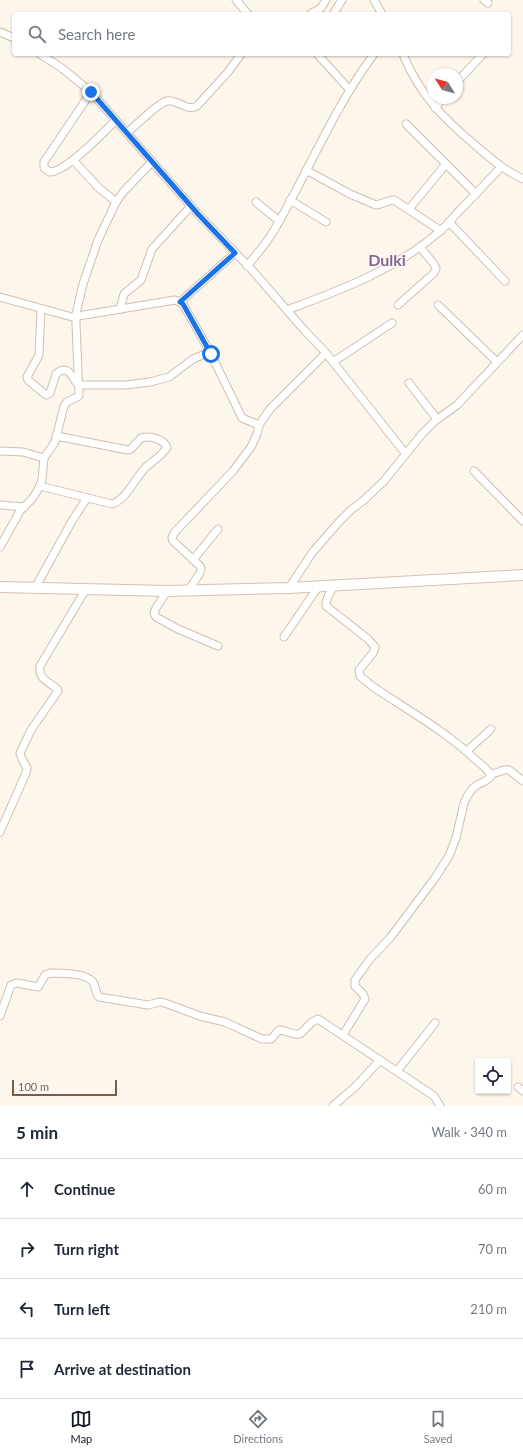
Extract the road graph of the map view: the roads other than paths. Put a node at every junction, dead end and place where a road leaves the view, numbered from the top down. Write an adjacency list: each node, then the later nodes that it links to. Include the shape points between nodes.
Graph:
1 (236, 0): 5 (street)
2 (326, 0): 6 (street, via 321,8)
3 (342, 0): 7 (street)
4 (374, 0): 8 (street)
5 (246, 12)
6 (314, 12)
7 (334, 12)
8 (381, 12)
9 (0, 32): 10 (street)
10 (12, 37)
11 (43, 56): 19 (street)
12 (240, 56): 24 (street, via 197,106 189,108 173,101 164,102)
13 (319, 56): 18 (street)
14 (373, 56): 18 (street)
15 (404, 56): 21 (street, via 410,71)
16 (481, 56): 17 (street)
17 (463, 76)
18 (350, 90): 29 (street)
19 (91, 92): 22 (street); 25 (street, via 43,166 46,171 54,172)
20 (438, 104): 21 (street)
21 (435, 108): 28 (street)
22 (116, 120): 24 (street); 25 (street)
23 (406, 124): 27 (street)
24 (127, 133): 26 (street)
25 (73, 160): 33 (street)
26 (152, 162): 33 (street); 35 (street)
27 (446, 164): 31 (street); 36 (street)
28 (501, 167): 30 (street); 31 (street)
29 (306, 170): 32 (street); 36 (street, via 376,205 394,200)
30 (523, 178)
31 (476, 194): 39 (street)
32 (290, 200): 37 (street); 38 (street)
33 (116, 202): 52 (street, via 83,284)
34 (256, 202): 37 (street)
35 (191, 206): 42 (street); 50 (street, via 152,250 141,280 124,294)
36 (409, 209): 40 (street)
37 (279, 221): 43 (street)
38 (326, 222)
39 (449, 222): 40 (street); 44 (street)
40 (441, 231): 41 (street)
41 (420, 247): 47 (street, via 436,269); 51 (street, via 362,280)
42 (235, 253): 43 (street); 46 (street)
43 (247, 266): 51 (street)
44 (505, 281)
45 (0, 297): 49 (street)
46 (180, 302): 50 (street, via 175,300); 55 (street)
47 (398, 305)
48 (438, 306): 58 (street)
49 (41, 309): 52 (street); 60 (street, via 40,350 27,374 28,380 43,393 48,394 56,374 67,371)
50 (120, 309): 52 (street)
51 (287, 310): 56 (street)
52 (76, 317): 60 (street)
53 (392, 323): 57 (street)
54 (523, 335): 58 (street)
55 (210, 352): 60 (street, via 193,359 169,377 150,382); 62 (street, via 242,418)
56 (326, 353): 57 (street); 62 (street, via 270,409)
57 (334, 362): 65 (street)
58 (497, 362): 61 (street, via 457,405)
59 (408, 384): 61 (street)
60 (79, 385): 63 (street, via 79,396 64,406)
61 (437, 419): 65 (street)
62 (259, 425): 75 (street, via 251,447 233,471 174,533 173,542)
63 (56, 436): 66 (street); 69 (street, via 128,450 146,436 156,438 166,445 166,449 116,502 112,504)
64 (0, 451): 66 (street, via 23,452)
65 (405, 453): 81 (street, via 384,481 351,510 317,547)
66 (44, 458): 68 (street)
67 (474, 471): 72 (street)
68 (40, 486): 69 (street); 71 (street)
69 (87, 498): 80 (street)
70 (0, 505): 71 (street)
71 (24, 507): 74 (street)
72 (523, 521)
73 (218, 529): 75 (street)
74 (0, 547)
75 (193, 560): 83 (street, via 202,569)
76 (523, 575): 77 (street)
77 (334, 586): 79 (street); 88 (street, via 326,606 375,647 359,670 360,676)
78 (0, 587): 80 (street)
79 (318, 587): 81 (street); 85 (street)
80 (35, 588): 82 (street)
81 (289, 588): 83 (street)
82 (86, 589): 84 (street); 91 (street, via 40,666 40,674 58,691 31,730 20,754 27,768 26,773)
83 (188, 590): 84 (street)
84 (167, 591): 86 (street, via 156,608 156,617)
85 (284, 637)
86 (218, 646)
87 (491, 729): 88 (street)
88 (467, 751): 89 (street)
89 (491, 774): 90 (street, via 506,769); 94 (street, via 489,779 471,790 466,798 456,838 449,856 435,878 390,938 354,980 355,986 365,999)
90 (523, 781)
91 (0, 832)
92 (0, 1016): 94 (street, via 10,986 17,983 38,987 46,974 61,973 90,978 99,997 148,1005 165,1003 224,1022 262,1039 271,1038 279,1030 300,1034 318,1019)
93 (436, 1023): 96 (street)
94 (343, 1035): 95 (street)
95 (380, 1060): 96 (street); 97 (street)
96 (397, 1071): 98 (street, via 434,1096)
97 (333, 1106)
98 (440, 1106)

